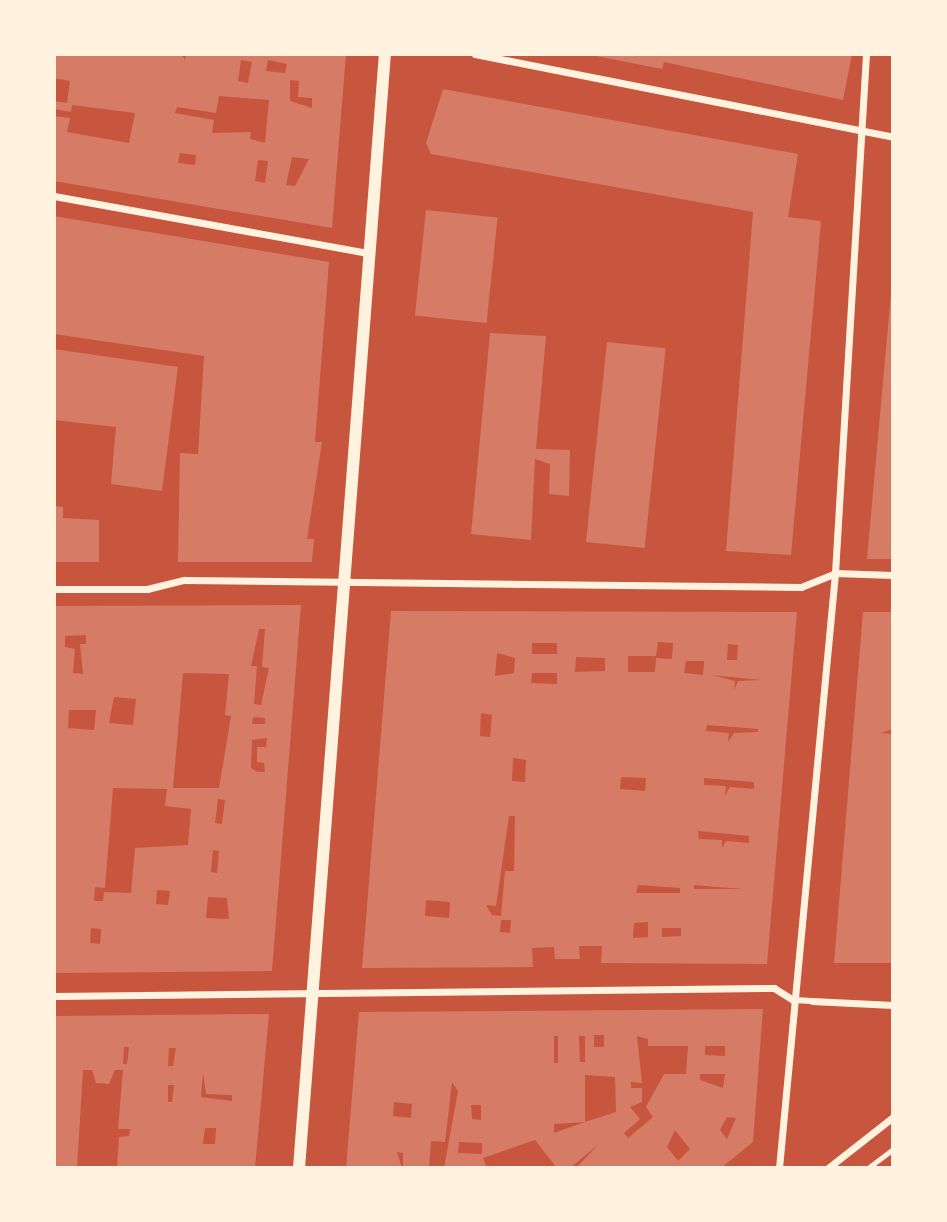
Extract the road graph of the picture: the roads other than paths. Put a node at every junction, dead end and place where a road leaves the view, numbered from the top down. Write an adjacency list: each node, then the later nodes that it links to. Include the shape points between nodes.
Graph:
1 (384, 54): 7 (street)
2 (475, 54): 4 (street)
3 (866, 54): 4 (street)
4 (859, 131): 5 (street); 8 (street)
5 (893, 137)
6 (54, 196): 7 (street)
7 (369, 253): 10 (street)
8 (835, 573): 9 (street); 10 (street, via 802,587); 14 (street)
9 (893, 575)
10 (344, 583): 11 (street, via 184,580 147,589); 12 (street)
11 (54, 589)
12 (316, 989): 13 (street); 14 (street, via 774,988); 18 (street)
13 (54, 996)
14 (793, 1000): 15 (street); 19 (street)
15 (812, 1001): 16 (street)
16 (893, 1005)
17 (893, 1117): 20 (street)
18 (299, 1168)
19 (779, 1168)
20 (828, 1168)

